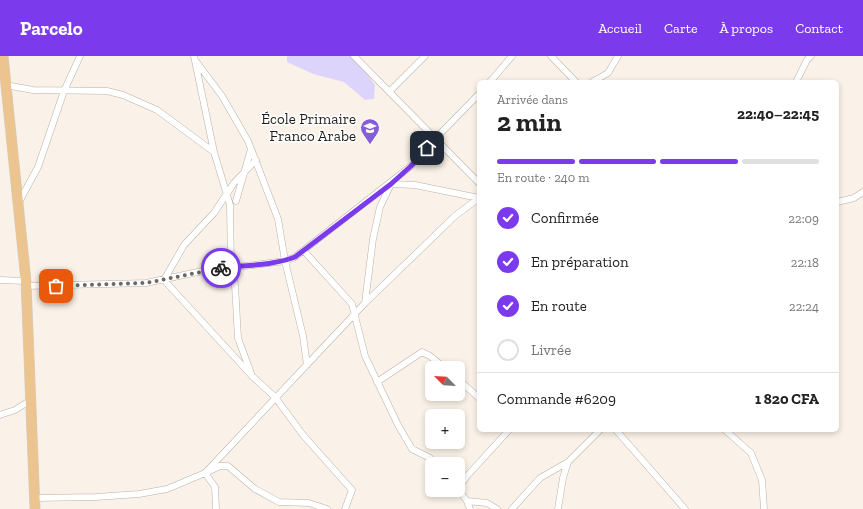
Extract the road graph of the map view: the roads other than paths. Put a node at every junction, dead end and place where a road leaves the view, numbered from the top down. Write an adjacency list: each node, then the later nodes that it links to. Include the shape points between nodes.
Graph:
1 (3, 56): 14 (highway)
2 (80, 56): 15 (street)
3 (354, 56): 16 (street)
4 (425, 56): 16 (street)
5 (512, 56): 10 (street)
6 (551, 56): 11 (street)
7 (618, 56): 12 (street, via 608,73)
8 (811, 56): 13 (street)
9 (194, 58): 20 (street, via 222,96); 21 (street)
10 (492, 80)
11 (574, 80)
12 (596, 80)
13 (797, 80)
14 (6, 85): 15 (street, via 33,90); 18 (highway)
15 (64, 91): 21 (street, via 107,91 123,95 157,110); 32 (street, via 38,167)
16 (389, 92): 19 (street)
17 (477, 96): 19 (street)
18 (3, 97): 32 (highway)
19 (434, 139): 24 (street); 25 (street, via 411,166)
20 (251, 149): 22 (street); 23 (street)
21 (214, 152): 27 (street)
22 (256, 160): 23 (street); 34 (street, via 278,219)
23 (244, 174): 27 (street); 30 (street)
24 (477, 180)
25 (391, 184): 28 (street, via 415,185); 33 (street); 39 (street, via 380,207 373,239)
26 (863, 192): 31 (street, via 854,198)
27 (227, 193): 35 (street, via 230,204); 37 (street, via 214,214 184,245)
28 (477, 198)
29 (477, 200): 39 (street, via 455,216)
30 (236, 201)
31 (839, 202)
32 (18, 205): 38 (highway)
33 (304, 251): 34 (street); 40 (street, via 352,304)
34 (285, 261): 35 (street); 42 (street, via 303,336)
35 (231, 267): 37 (street); 43 (street, via 235,285 238,338)
36 (0, 280): 38 (street)
37 (164, 280): 38 (street, via 146,283); 43 (street)
38 (26, 284): 48 (highway)
39 (365, 303): 40 (street)
40 (356, 314): 42 (street); 44 (street, via 366,356)
41 (436, 361): 44 (street, via 422,352)
42 (307, 365): 47 (street)
43 (252, 376): 47 (street)
44 (377, 382): 54 (street, via 412,449)
45 (465, 385): 46 (street)
46 (477, 396)
47 (275, 397): 56 (street); 64 (street, via 303,435 352,490)
48 (31, 400): 49 (street, via 15,410); 59 (highway)
49 (0, 415)
50 (507, 432): 57 (street)
51 (598, 432): 55 (street)
52 (618, 432): 69 (street)
53 (727, 432): 70 (street, via 751,454 762,480)
54 (428, 457)
55 (568, 462): 67 (street, via 540,478); 68 (street)
56 (205, 473): 59 (street, via 167,489 139,494); 62 (street, via 215,487); 63 (street, via 220,466 228,466 255,489 279,502 309,503)
57 (465, 479)
58 (464, 497): 60 (street)
59 (34, 498): 61 (highway)
60 (467, 501): 65 (street); 66 (street, via 487,503)
61 (34, 509)
62 (216, 509)
63 (327, 509)
64 (345, 509)
65 (470, 509)
66 (497, 509)
67 (512, 509)
68 (558, 509)
69 (685, 509)
70 (764, 509)

